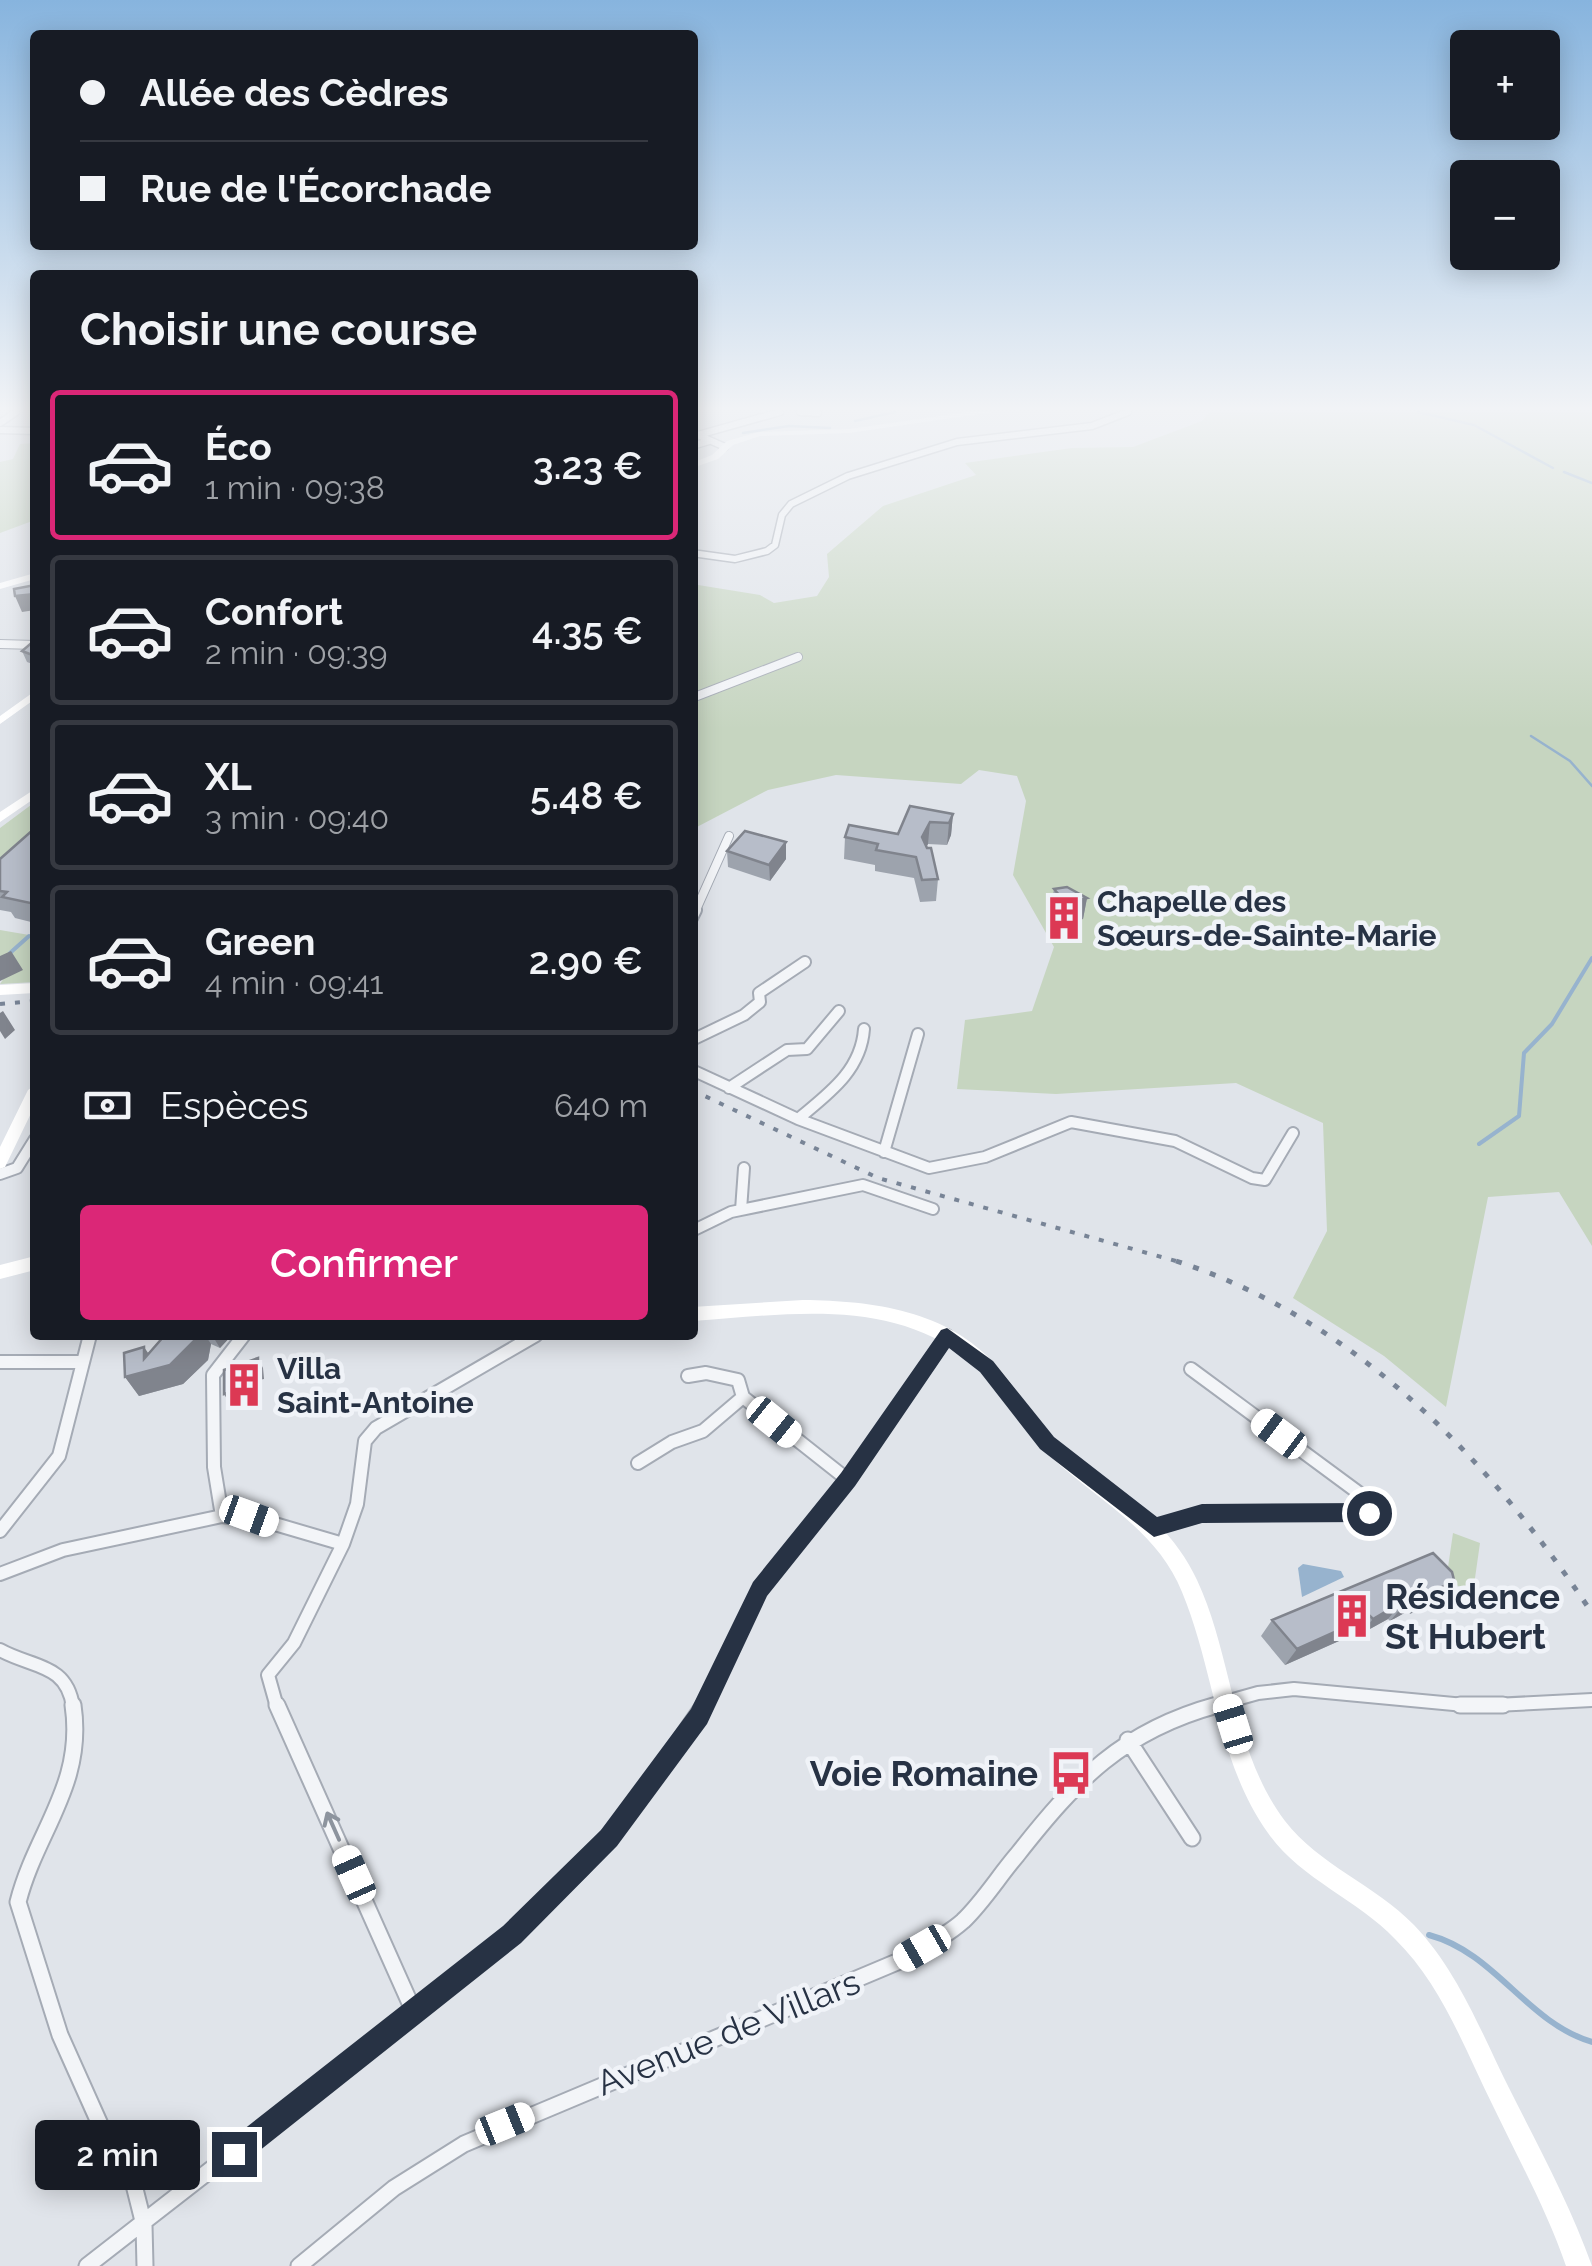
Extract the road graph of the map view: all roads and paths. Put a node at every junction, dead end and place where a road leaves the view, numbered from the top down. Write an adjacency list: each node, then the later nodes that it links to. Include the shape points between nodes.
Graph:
1 (781, 518): 2 (street, via 768,551 734,559)
2 (698, 554)
3 (30, 577): 4 (main road)
4 (0, 586)
5 (0, 644): 6 (street)
6 (30, 645)
7 (798, 657): 8 (street)
8 (698, 696)
9 (30, 698): 10 (main road)
10 (0, 721)
11 (30, 796): 12 (main road)
12 (0, 818)
13 (729, 836): 14 (street)
14 (698, 905)
15 (805, 962): 21 (street, via 759,993 760,1002 744,1016)
16 (30, 988): 17 (main road)
17 (0, 990)
18 (838, 1012): 23 (street, via 807,1049 787,1050)
19 (864, 1029): 25 (street, via 865,1046 853,1066)
20 (918, 1034): 28 (street)
21 (698, 1037)
22 (698, 1073): 23 (street)
23 (730, 1088): 25 (street)
24 (30, 1100): 29 (main road)
25 (798, 1119): 28 (street)
26 (1293, 1133): 28 (street, via 1265,1180 1175,1141 1071,1122 985,1157 929,1168)
27 (30, 1147): 31 (street, via 17,1168)
28 (884, 1152)
29 (0, 1163)
30 (744, 1168): 33 (street)
31 (0, 1174)
32 (933, 1208): 33 (street, via 863,1185)
33 (741, 1210): 34 (street)
34 (698, 1228)
35 (30, 1265): 36 (main road)
36 (0, 1272)
37 (698, 1314): 38 (main road, via 842,1306)
38 (947, 1336): 48 (street); 50 (main road, via 986,1366 1047,1443)
39 (88, 1340): 43 (street)
40 (240, 1340): 49 (street, via 213,1375)
41 (527, 1340): 52 (street, via 365,1440 357,1504)
42 (0, 1362): 43 (street)
43 (81, 1362): 51 (street, via 59,1456)
44 (1191, 1369): 50 (street, via 1367,1499 1369,1513 1202,1514)
45 (688, 1376): 46 (street, via 738,1380)
46 (743, 1397): 47 (street, via 703,1431); 48 (street)
47 (638, 1464)
48 (848, 1480): 59 (street, via 760,1589 699,1716 609,1838 512,1935)
49 (222, 1516): 52 (street, via 249,1516); 53 (street, via 62,1550)
50 (1154, 1528): 55 (main road, via 1194,1596)
51 (0, 1531)
52 (343, 1544): 59 (street, one-way to 52, via 282,1723 268,1675 294,1643)
53 (0, 1574)
54 (0, 1650): 60 (street, via 58,1672 71,1689 77,1725 63,1801 18,1902 60,2036 110,2149 134,2185)
55 (1226, 1700): 56 (street, via 1294,1688 1475,1706); 57 (street, Avenue de Villars); 64 (main road, via 1257,1794 1282,1835 1391,1917 1436,1969)
56 (1592, 1700)
57 (1128, 1740): 58 (street); 63 (street, Avenue de Villars, via 1056,1805 985,1898 947,1934 897,1962 464,2144 394,2188)
58 (1192, 1838)
59 (414, 2012): 60 (street)
60 (144, 2225): 61 (street); 62 (street)
61 (86, 2266)
62 (145, 2266)
63 (299, 2266)
64 (1579, 2266)

